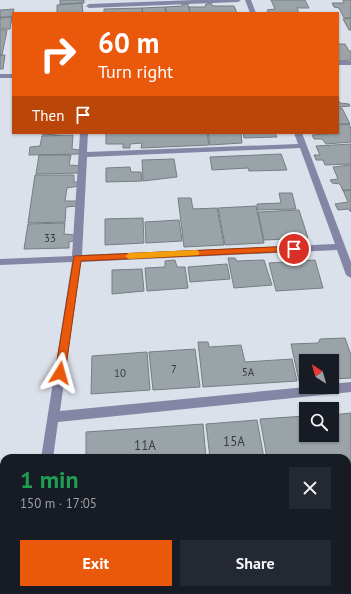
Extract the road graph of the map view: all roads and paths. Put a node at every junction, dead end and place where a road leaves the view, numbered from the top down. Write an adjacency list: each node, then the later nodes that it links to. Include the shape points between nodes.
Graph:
1 (238, 0): 3 (street)
2 (248, 0): 4 (street)
3 (89, 3)
4 (253, 12)
5 (339, 63): 6 (street)
6 (351, 63)
7 (0, 76): 8 (street)
8 (12, 76)
9 (84, 134): 12 (street)
10 (298, 134): 11 (street)
11 (303, 146): 12 (street); 13 (street)
12 (82, 155): 14 (street)
13 (340, 246): 14 (street); 16 (street)
14 (77, 258): 15 (street); 18 (street)
15 (0, 262)
16 (351, 275)
17 (351, 387): 18 (street)
18 (54, 416): 19 (street)
19 (49, 454)

